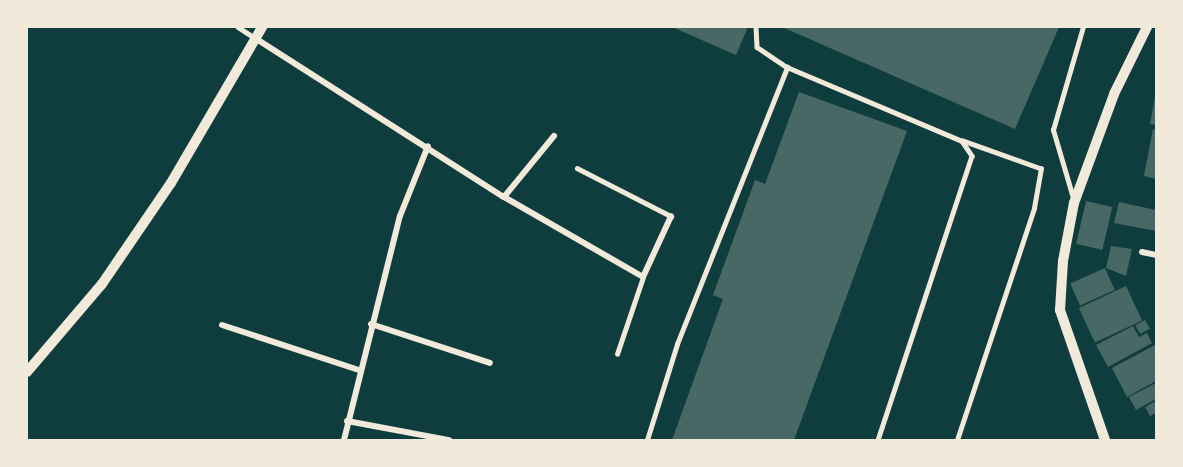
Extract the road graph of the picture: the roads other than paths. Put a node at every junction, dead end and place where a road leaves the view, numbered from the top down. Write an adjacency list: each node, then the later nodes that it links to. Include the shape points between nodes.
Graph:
1 (238, 27): 6 (lane)
2 (262, 27): 6 (street)
3 (756, 27): 7 (lane, via 757,46)
4 (1083, 27): 13 (lane, via 1053,130)
5 (1147, 27): 13 (street, via 1114,94)
6 (255, 38): 10 (street); 23 (street, via 158,202 102,284)
7 (787, 67): 9 (lane); 27 (lane, via 677,344)
8 (554, 136): 12 (street)
9 (962, 141): 28 (lane, via 972,156); 29 (lane, via 1041,169 1034,208)
10 (428, 147): 12 (street); 18 (street, via 400,216)
11 (577, 168): 14 (lane)
12 (504, 197): 17 (street)
13 (1074, 203): 30 (street, via 1063,261 1060,310)
14 (671, 216): 17 (street)
15 (1142, 252): 16 (street)
16 (1156, 255)
17 (643, 277): 20 (lane)
18 (371, 324): 21 (street); 22 (street)
19 (222, 325): 22 (street)
20 (617, 354)
21 (490, 363)
22 (359, 370): 24 (street)
23 (27, 372)
24 (347, 421): 25 (street); 26 (street)
25 (344, 440)
26 (449, 440)
27 (647, 440)
28 (878, 440)
29 (957, 440)
30 (1105, 440)

